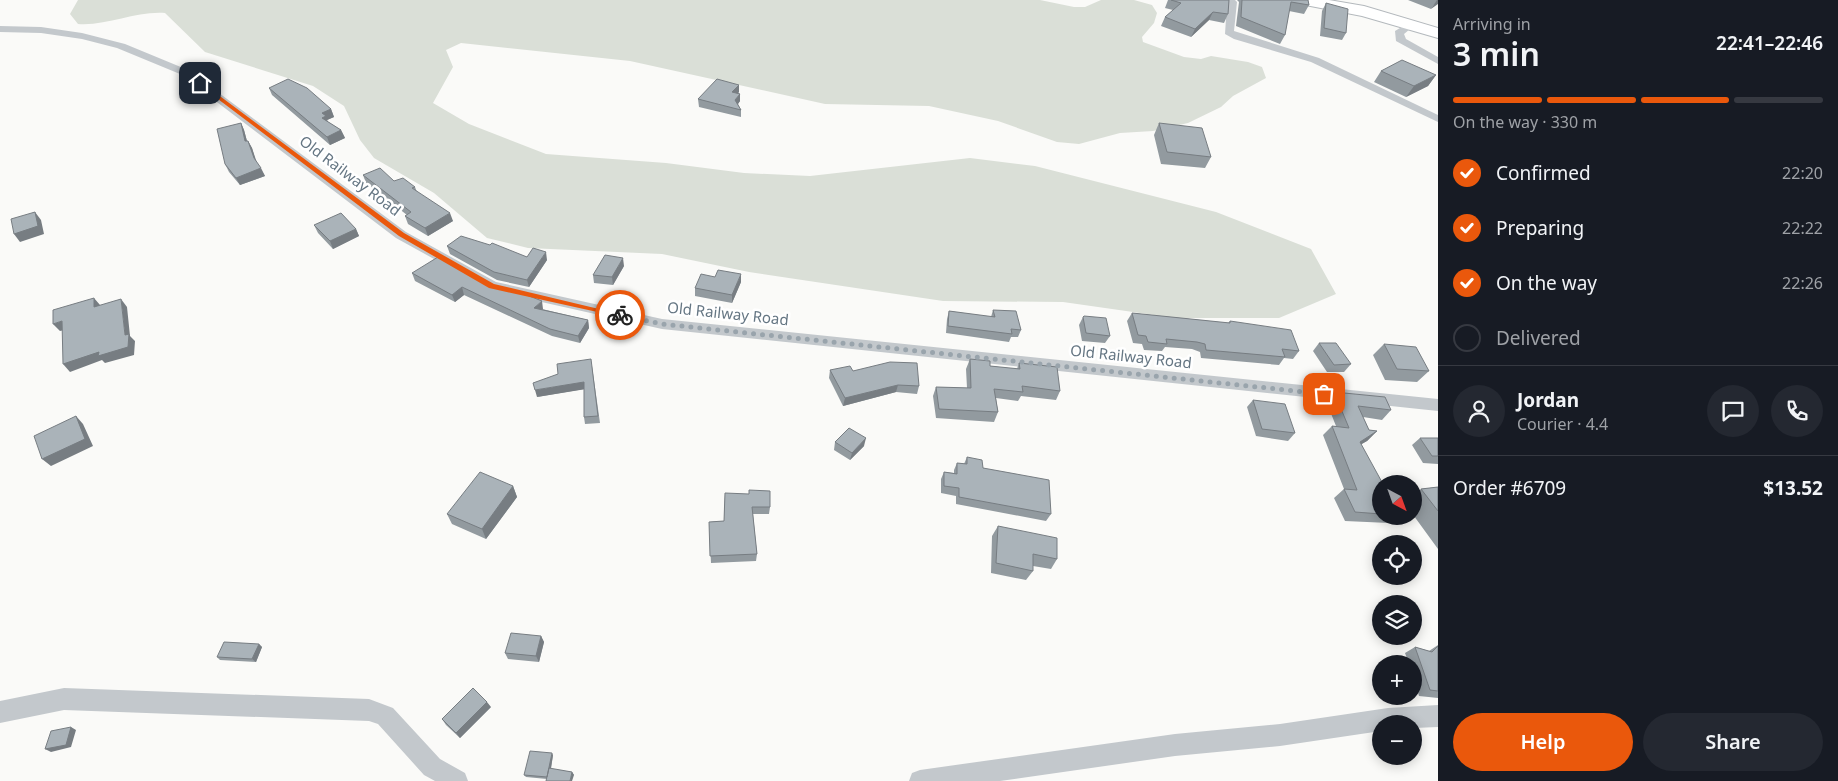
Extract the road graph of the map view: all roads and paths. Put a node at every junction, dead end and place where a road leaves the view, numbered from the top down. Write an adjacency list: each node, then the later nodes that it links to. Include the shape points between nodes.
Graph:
1 (1227, 0): 7 (street, via 1232,2 1229,32 1315,60)
2 (1301, 0): 3 (highway, via 1364,11)
3 (1410, 25): 5 (highway); 6 (street, via 1399,33 1401,41)
4 (0, 28): 8 (street, Old Railway Road, via 82,36 121,46 184,72 401,235 492,286 662,324)
5 (1438, 33)
6 (1438, 61)
7 (1438, 119)
8 (1438, 405)
9 (0, 712): 11 (street, via 64,699 369,710 385,716 432,767)
10 (1438, 716): 12 (street, via 1175,745)
11 (457, 781)
12 (920, 781)

